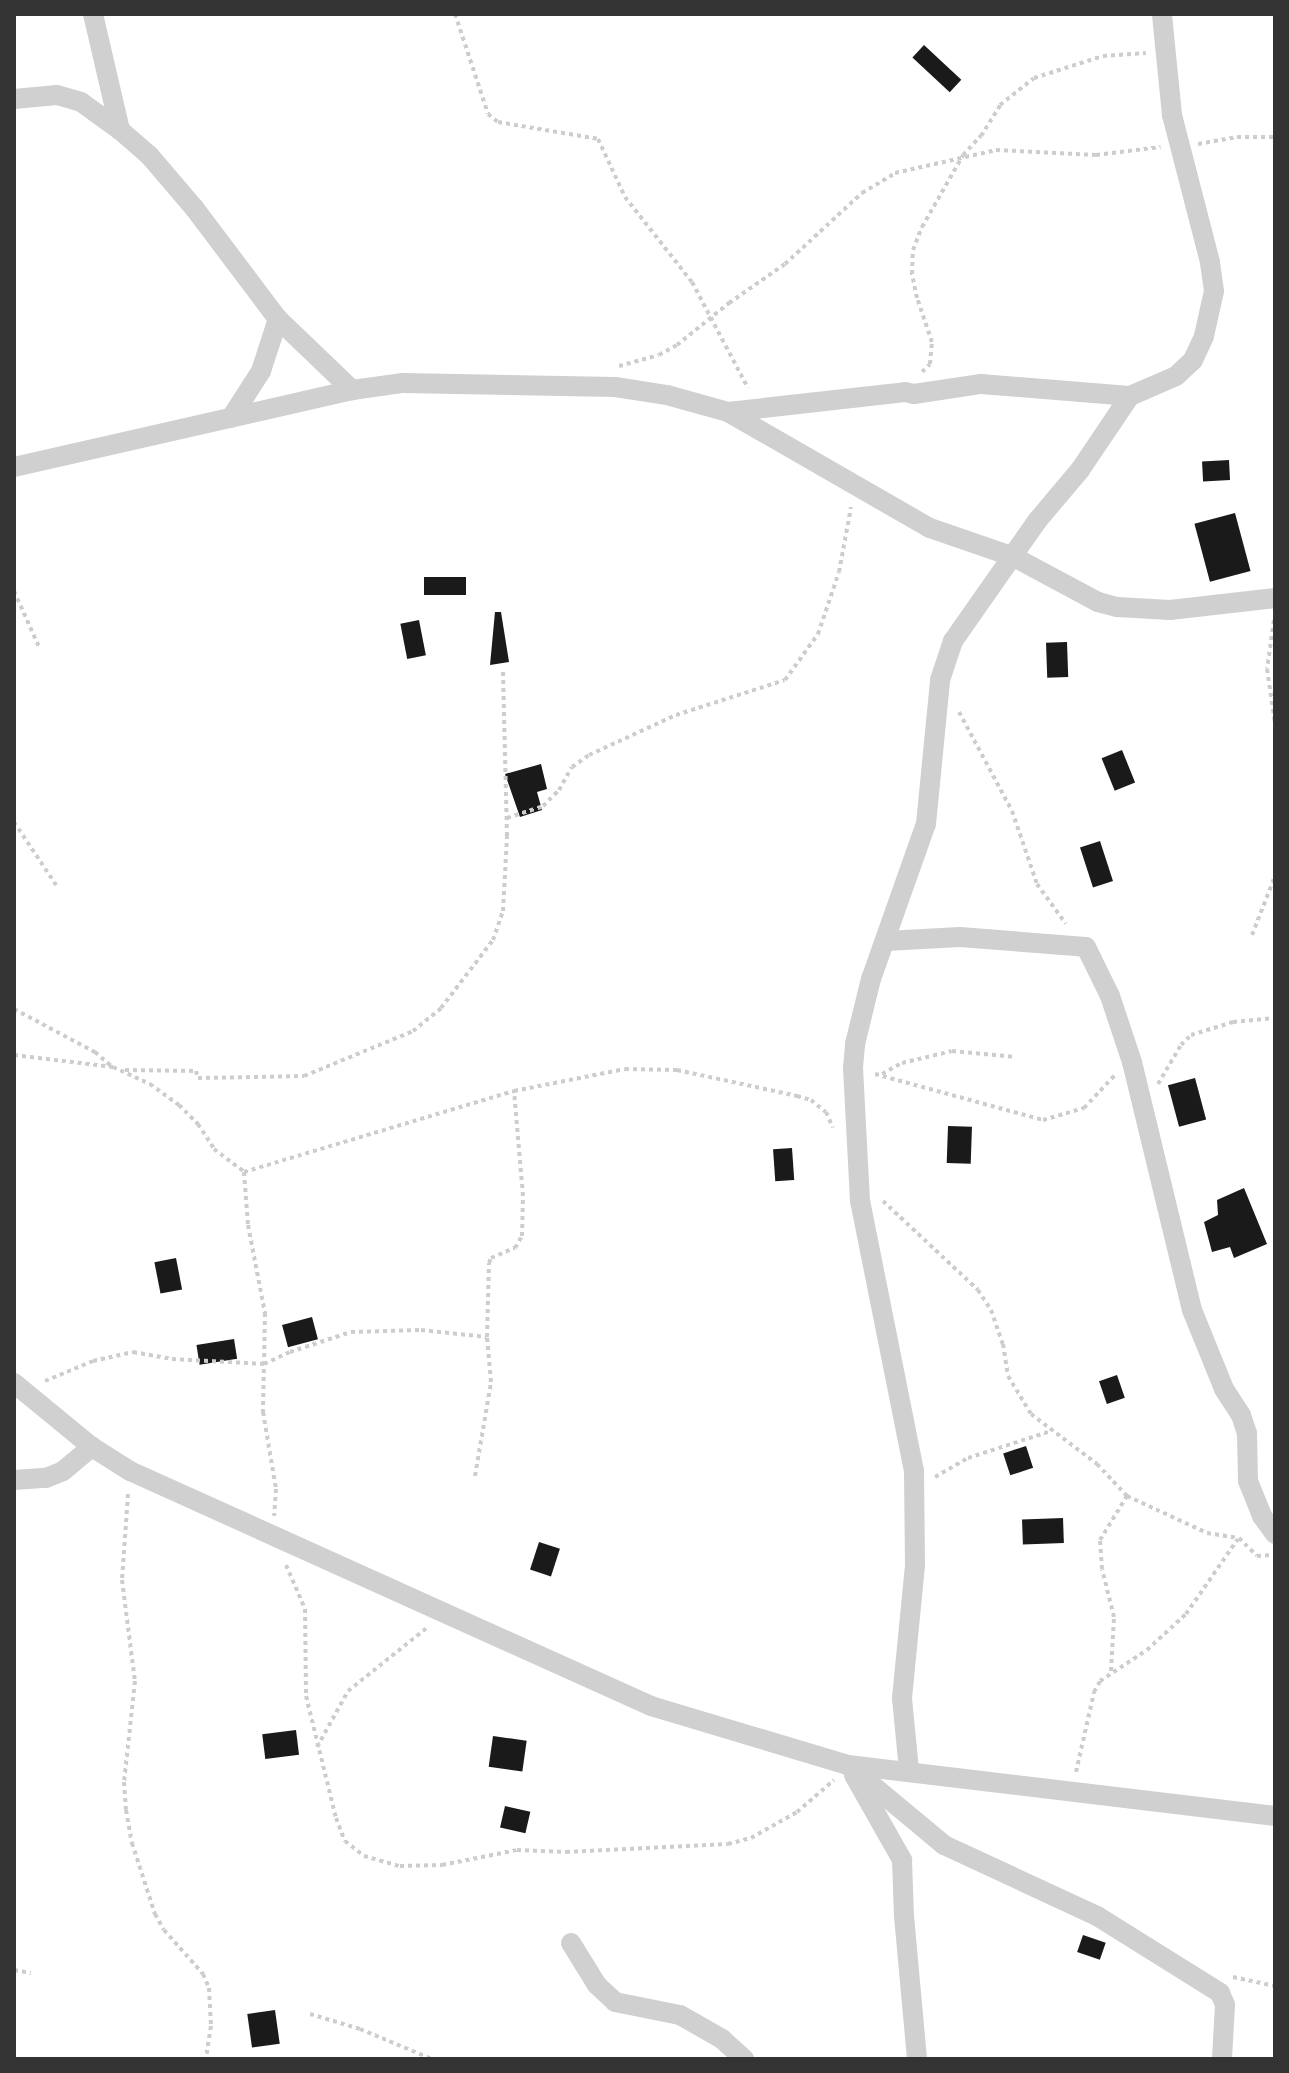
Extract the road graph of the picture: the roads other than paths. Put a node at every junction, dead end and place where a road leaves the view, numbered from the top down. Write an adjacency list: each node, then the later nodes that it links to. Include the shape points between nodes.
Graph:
1 (93, 14): 4 (street)
2 (1162, 14): 7 (street, via 1172,115 1214,291 1193,360 1176,376)
3 (14, 99): 4 (street, via 57,95 81,102)
4 (120, 130): 5 (street, via 195,209)
5 (278, 319): 6 (street); 9 (street, via 261,371)
6 (352, 390): 8 (street, via 402,383 615,387); 9 (street)
7 (1130, 396): 8 (street, via 981,384); 11 (street)
8 (728, 412): 11 (street, via 930,528)
9 (231, 418): 10 (street)
10 (14, 467)
11 (1014, 557): 12 (street, via 1117,607 1170,610); 13 (street, via 953,641 940,680 926,824)
12 (1275, 598)
13 (886, 941): 17 (street, via 960,937 1086,947 1110,996 1132,1062 1192,1310 1224,1389 1241,1415 1247,1433 1248,1481); 19 (street, via 871,979 853,1068 856,1168 916,1495 902,1698)
14 (18, 1387): 15 (street)
15 (92, 1447): 16 (street, via 63,1471); 18 (street, via 130,1471 272,1537 651,1706)
16 (14, 1480)
17 (1275, 1534)
18 (848, 1765): 19 (street); 23 (street, via 902,1860); 24 (street, via 944,1845 1097,1916 1220,1993 1225,2005)
19 (909, 1770): 20 (street)
20 (1275, 1816)
21 (571, 1943): 22 (street, via 597,1985 615,2002 680,2015 722,2039)
22 (744, 2059)
23 (917, 2059)
24 (1222, 2059)

